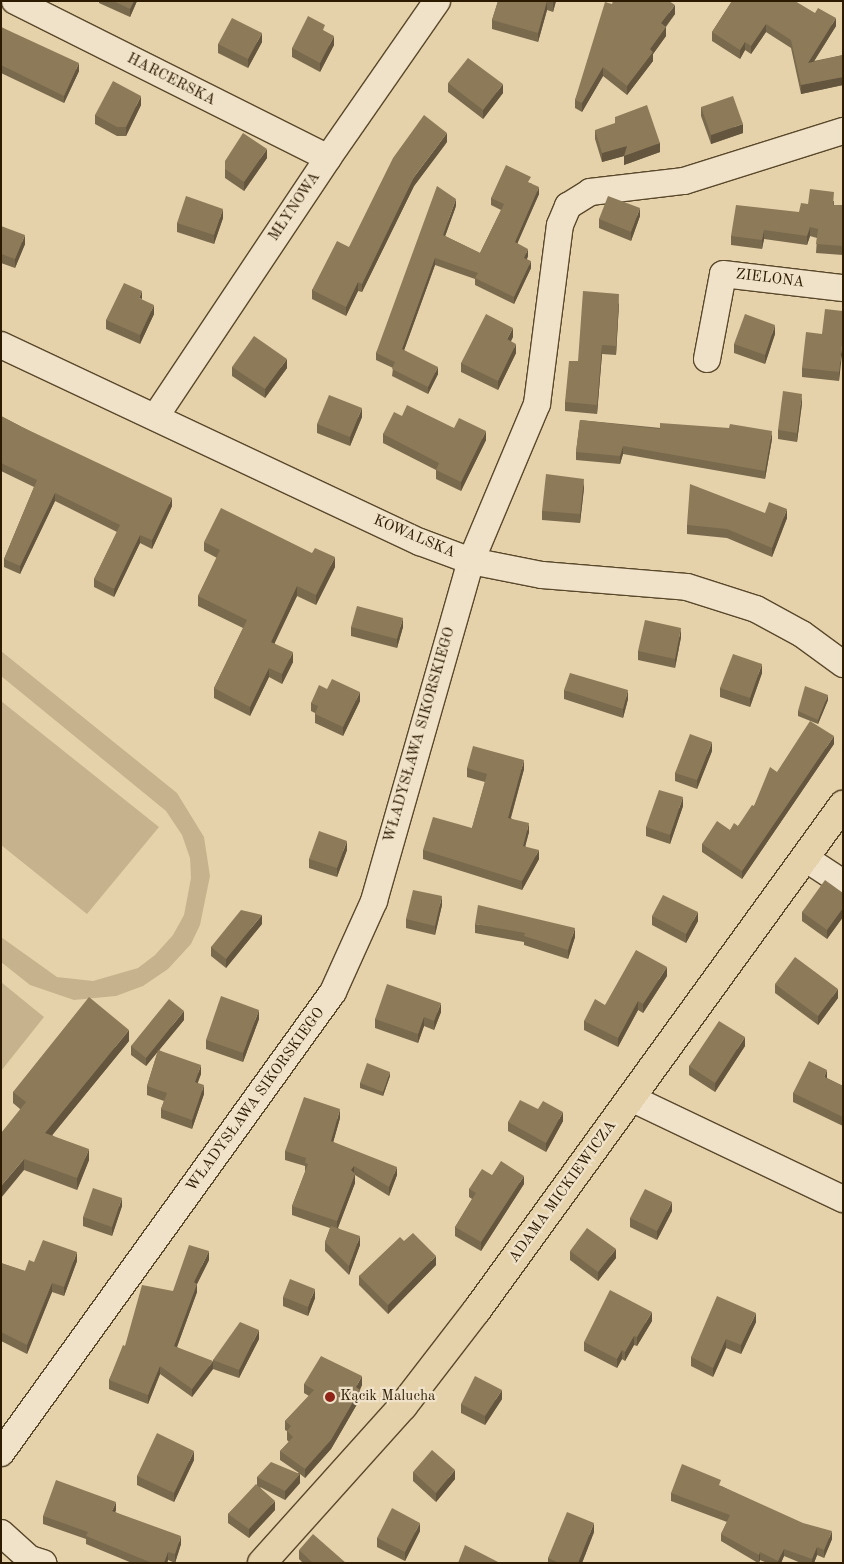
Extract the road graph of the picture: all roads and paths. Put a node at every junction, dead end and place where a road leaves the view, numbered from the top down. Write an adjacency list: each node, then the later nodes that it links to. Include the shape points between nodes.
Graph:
1 (15, 1): 4 (street, HARCERSKA)
2 (437, 1): 4 (street, MŁYNOWA)
3 (843, 131): 9 (street, WŁADYSŁAWA SIKORSKIEGO, via 684,181 590,192 568,206 560,226 538,404)
4 (328, 158): 8 (street, MŁYNOWA)
5 (843, 288): 7 (street, ZIELONA, via 723,274)
6 (1, 345): 8 (street, KOWALSKA)
7 (707, 359)
8 (156, 416): 9 (street, KOWALSKA, via 420,542)
9 (471, 561): 10 (street, KOWALSKA, via 542,575 687,587 756,609 802,634); 16 (street, WŁADYSŁAWA SIKORSKIEGO, via 374,901 334,992)
10 (843, 664)
11 (843, 805): 12 (main road, ADAMA MICKIEWICZA)
12 (805, 858): 13 (street); 14 (main road, ADAMA MICKIEWICZA)
13 (843, 883)
14 (631, 1098): 15 (street); 19 (main road, ADAMA MICKIEWICZA, via 478,1310 403,1406)
15 (843, 1199)
16 (1, 1453)
17 (1, 1533): 18 (street, via 30,1559)
18 (43, 1563)
19 (262, 1563)

